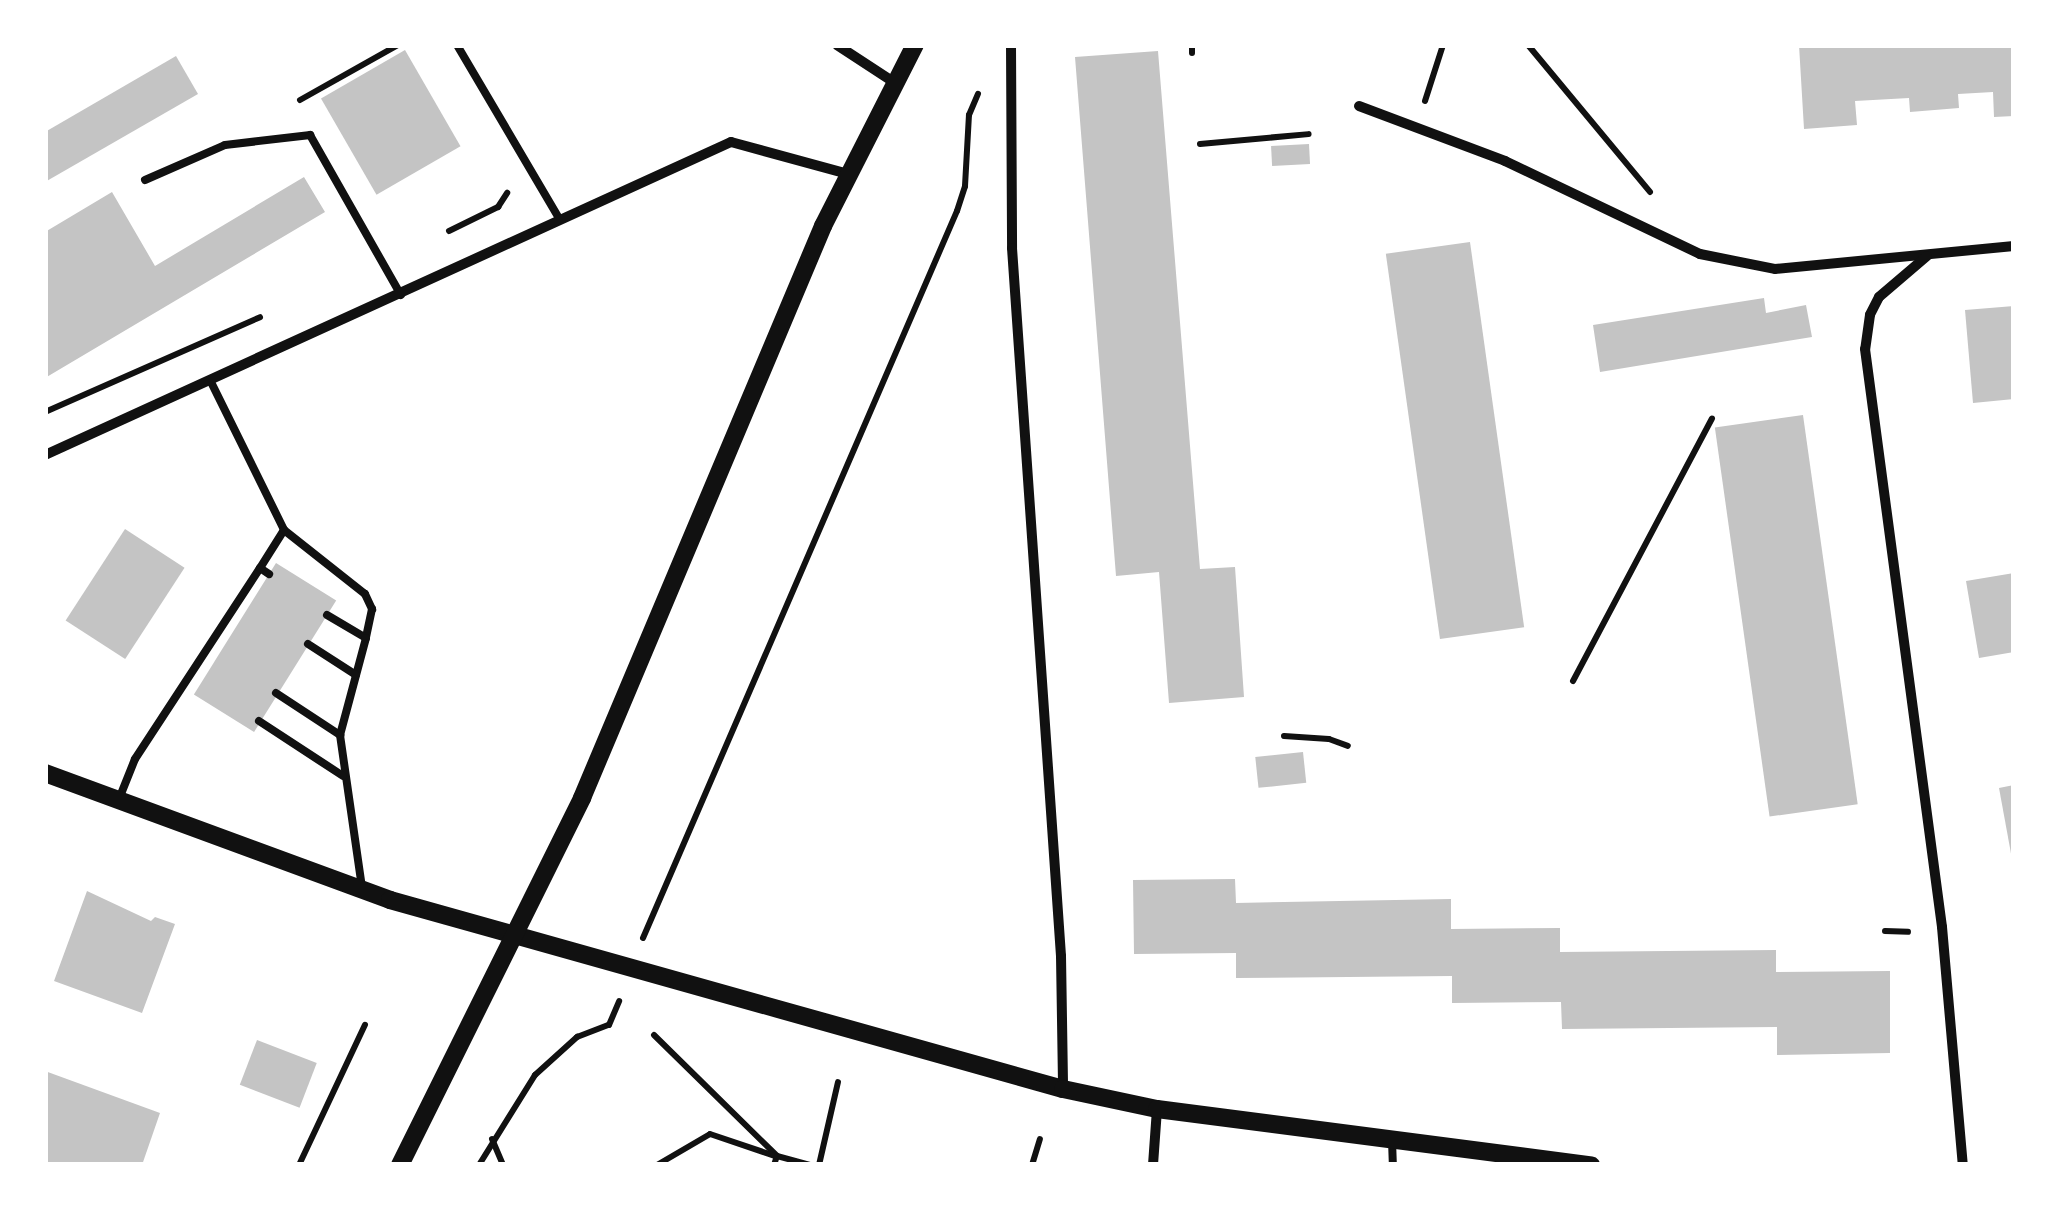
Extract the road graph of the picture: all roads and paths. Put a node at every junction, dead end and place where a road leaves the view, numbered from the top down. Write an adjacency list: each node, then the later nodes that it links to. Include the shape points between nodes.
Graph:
1 (398, 45): 9 (path)
2 (457, 45): 19 (lane)
3 (837, 45): 8 (street)
4 (915, 45): 8 (street)
5 (1010, 45): 60 (street, via 1012,248 1061,956)
6 (1443, 45): 10 (path)
7 (1528, 45): 18 (path)
8 (895, 82): 15 (street)
9 (300, 100)
10 (1424, 104)
11 (1359, 106): 21 (street, via 1506,161 1700,254 1775,270)
12 (968, 115): 52 (path, via 966,186 957,211)
13 (1309, 134): 14 (path)
14 (1200, 144)
15 (848, 174): 19 (street, via 731,142); 55 (street, via 648,649)
16 (145, 180): 22 (lane, via 225,145 310,135)
17 (509, 186): 22 (path, via 498,207)
18 (1654, 197)
19 (560, 220): 23 (street)
20 (2014, 246): 21 (street)
21 (1927, 256): 78 (street, via 1879,296 1865,348 1942,927)
22 (382, 262): 23 (lane)
23 (402, 295): 25 (street)
24 (276, 310): 26 (path)
25 (211, 382): 28 (street); 29 (lane)
26 (45, 412)
27 (1712, 419): 41 (path)
28 (45, 456)
29 (284, 530): 30 (lane); 35 (lane, via 365,594 372,609)
30 (260, 568): 31 (lane); 32 (lane)
31 (269, 574)
32 (239, 599): 33 (lane); 37 (lane)
33 (248, 606)
34 (328, 614): 35 (lane)
35 (366, 638): 39 (lane)
36 (308, 644): 39 (lane)
37 (208, 647): 38 (lane); 40 (lane)
38 (217, 654)
39 (356, 675): 45 (lane)
40 (189, 676): 42 (lane); 50 (lane, via 135,759)
41 (1573, 681)
42 (199, 682)
43 (276, 693): 45 (lane)
44 (258, 721): 49 (lane)
45 (340, 735): 49 (lane)
46 (1284, 736): 47 (path)
47 (1348, 746)
48 (45, 773): 50 (street)
49 (343, 776): 51 (lane)
50 (119, 799): 51 (street)
51 (362, 890): 55 (street)
52 (647, 927)
53 (1884, 931): 54 (path)
54 (1908, 932)
55 (518, 936): 60 (street); 67 (street)
56 (615, 1012): 63 (path, via 610,1025 558,1049)
57 (364, 1024): 66 (path)
58 (654, 1035): 65 (path)
59 (838, 1082): 73 (path)
60 (1063, 1089): 61 (street)
61 (1157, 1109): 64 (street); 75 (street)
62 (1040, 1138): 74 (path)
63 (492, 1139): 68 (path); 69 (path)
64 (1392, 1140): 76 (lane); 77 (street)
65 (777, 1156): 70 (path, via 710,1134); 71 (path); 72 (path)
66 (299, 1165)
67 (400, 1165)
68 (479, 1165)
69 (503, 1165)
70 (657, 1165)
71 (774, 1165)
72 (811, 1165)
73 (819, 1165)
74 (1032, 1165)
75 (1152, 1165)
76 (1392, 1165)
77 (1592, 1165)
78 (1963, 1165)

